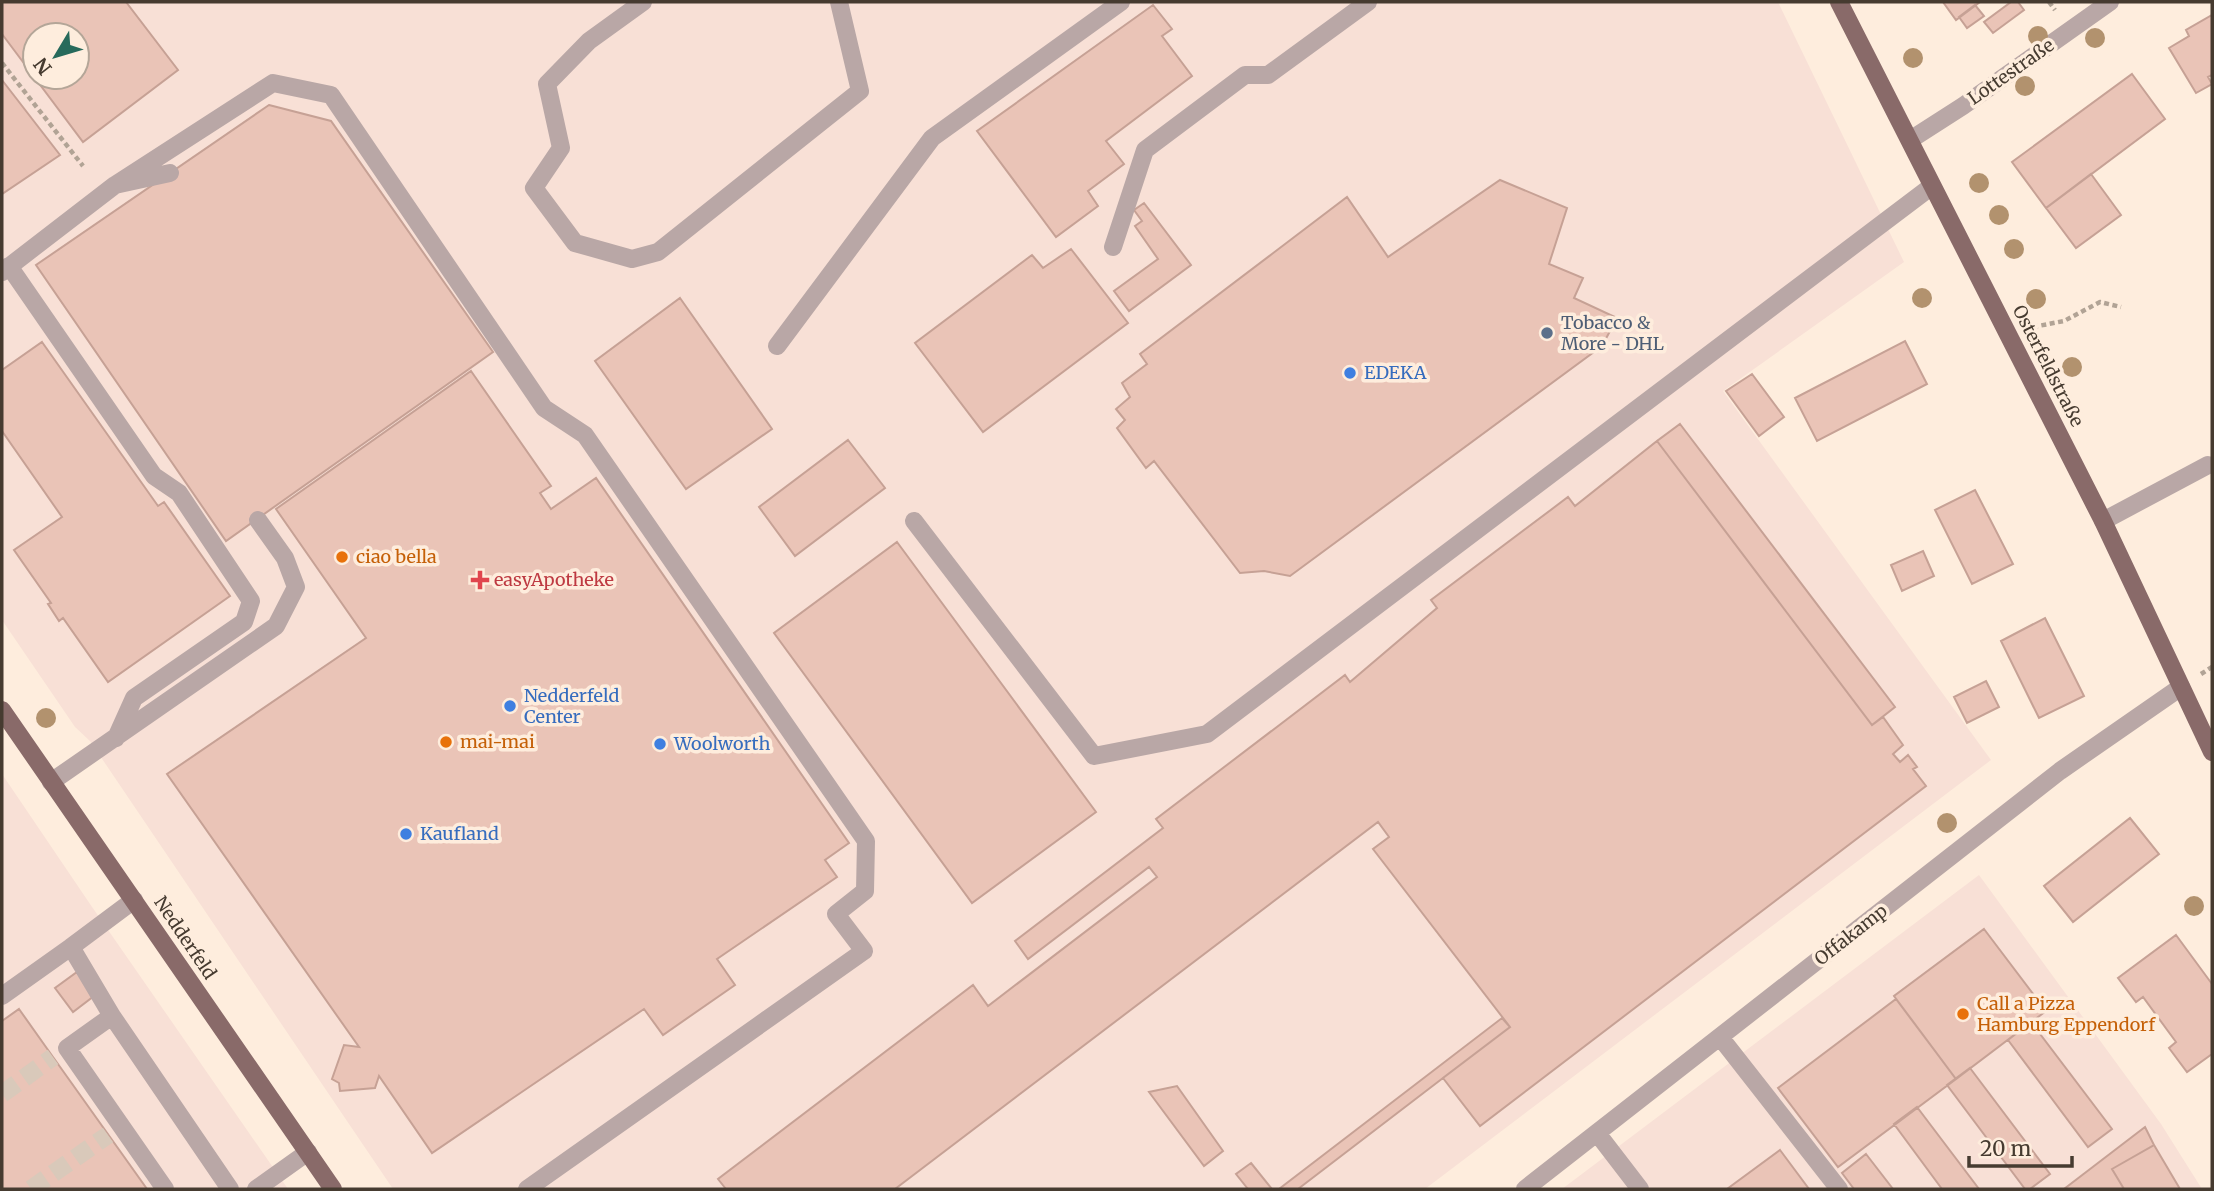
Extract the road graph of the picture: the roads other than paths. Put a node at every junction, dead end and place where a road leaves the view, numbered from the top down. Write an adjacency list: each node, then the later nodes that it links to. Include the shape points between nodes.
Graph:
1 (643, 2): 2 (street, via 589,41 547,83 561,148 534,188 575,243 632,259 658,252 860,91)
2 (839, 2)
3 (1121, 2): 13 (street, via 932,138)
4 (1368, 2): 11 (street, via 1268,75 1245,75 1145,150)
5 (1839, 2): 7 (main road, Osterfeldstraße)
6 (2110, 2): 7 (street, Lottestraße)
7 (1910, 139): 10 (main road, Osterfeldstraße)
8 (170, 173): 9 (street)
9 (116, 185): 12 (street); 34 (street, via 273,83 331,94 544,408 585,435 866,841 865,891 836,914 864,951)
10 (1932, 186): 16 (main road, Osterfeldstraße); 17 (street, via 1207,734 1094,755)
11 (1113, 247)
12 (6, 269): 20 (street, via 154,476 179,493 251,601 244,622 134,698)
13 (777, 346)
14 (2208, 465): 16 (street)
15 (258, 520): 20 (street, via 285,558 296,587 276,626)
16 (2103, 521): 18 (main road, Osterfeldstraße)
17 (914, 522)
18 (2181, 687): 21 (main road, Osterfeldstraße); 27 (street, Offakamp, via 2060,771)
19 (2, 710): 22 (main road, Nedderfeld)
20 (116, 738): 22 (street)
21 (2212, 752)
22 (51, 782): 23 (main road, Nedderfeld)
23 (134, 900): 24 (street); 29 (main road, Nedderfeld)
24 (71, 947): 25 (street); 26 (street)
25 (2, 996)
26 (112, 1016): 30 (street, via 60,1053 115,1131); 31 (street)
27 (1720, 1037): 28 (street, Offakamp); 37 (street)
28 (1597, 1133): 35 (street, Offakamp); 36 (street)
29 (308, 1152): 32 (street); 33 (main road, Nedderfeld)
30 (164, 1189)
31 (230, 1189)
32 (256, 1189)
33 (334, 1189)
34 (527, 1189)
35 (1525, 1189)
36 (1640, 1189)
37 (1839, 1189)

